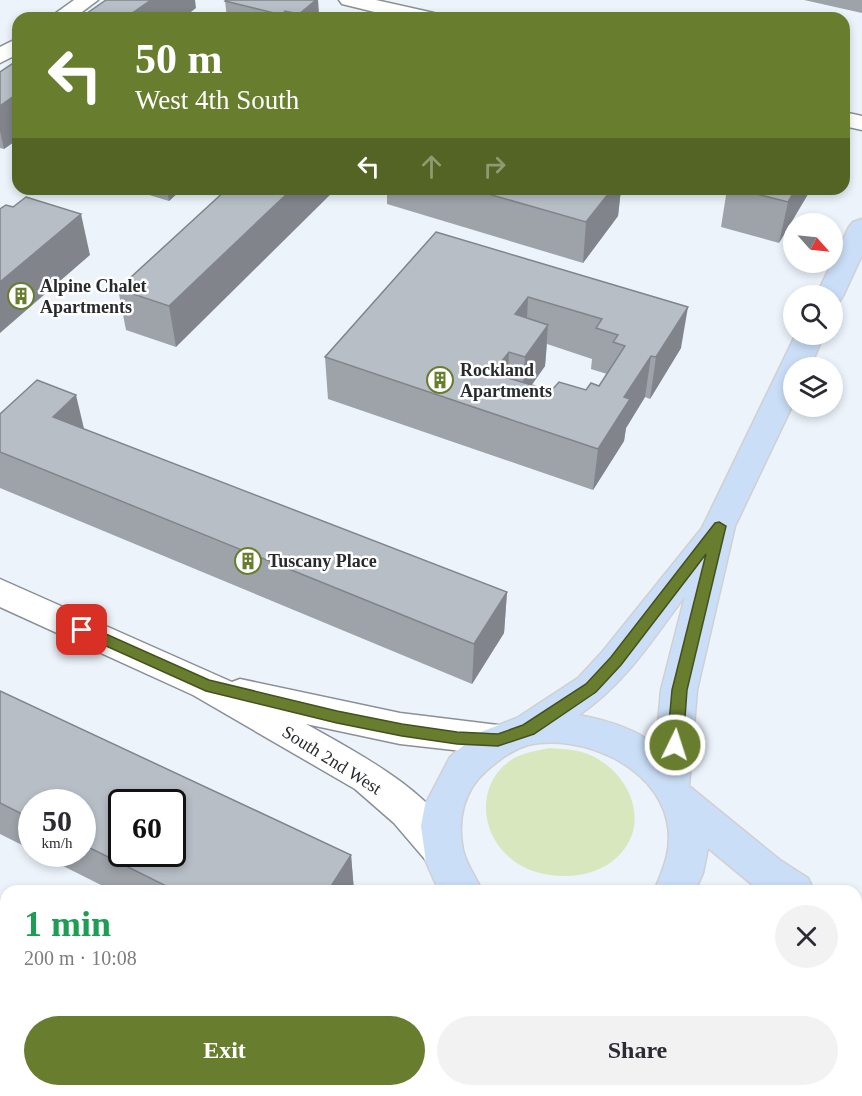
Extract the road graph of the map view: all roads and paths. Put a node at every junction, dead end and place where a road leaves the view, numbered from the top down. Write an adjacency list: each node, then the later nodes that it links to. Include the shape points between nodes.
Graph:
1 (88, 0): 3 (main road)
2 (349, 0): 4 (main road)
3 (69, 12)
4 (400, 12)
5 (862, 226): 6 (main road)
6 (834, 285)
7 (783, 392): 8 (main road)
8 (719, 526): 11 (main road, via 591,688); 12 (main road, via 679,690)
9 (0, 592): 10 (main road, South 2nd West)
10 (206, 685): 11 (main road, South 2nd West, via 398,729 457,738); 13 (main road, South 2nd West, via 368,778 408,812)
11 (513, 735): 12 (main road, via 560,727 593,731 623,743 650,761); 13 (main road, via 470,760 450,787 440,819)
12 (675, 791): 14 (main road, via 688,824 688,852); 15 (main road, via 766,873)
13 (456, 880)
14 (678, 885)
15 (785, 885)

